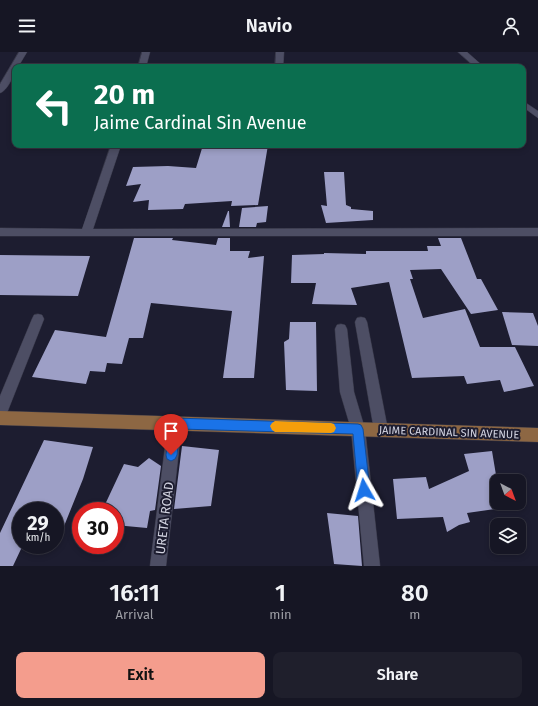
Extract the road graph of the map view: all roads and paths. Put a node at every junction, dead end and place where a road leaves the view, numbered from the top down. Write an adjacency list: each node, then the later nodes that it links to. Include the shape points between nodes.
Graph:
1 (23, 52): 5 (street)
2 (146, 52): 6 (street)
3 (280, 52): 7 (street)
4 (462, 52): 8 (street)
5 (16, 64)
6 (143, 64)
7 (279, 64)
8 (476, 64)
9 (12, 71): 10 (street)
10 (0, 91)
11 (526, 105): 12 (street)
12 (537, 113)
13 (115, 148): 16 (street)
14 (0, 232): 16 (street)
15 (538, 232): 16 (street)
16 (86, 233)
17 (38, 320): 20 (street)
18 (361, 322): 24 (street)
19 (341, 329): 23 (street, via 347,392)
20 (0, 413)
21 (0, 418): 22 (main road, JAIME CARDINAL SIN AVENUE)
22 (175, 423): 23 (main road, JAIME CARDINAL SIN AVENUE); 26 (street, URETA ROAD)
23 (358, 429): 24 (main road, JAIME CARDINAL SIN AVENUE); 27 (street)
24 (381, 430): 25 (main road, JAIME CARDINAL SIN AVENUE)
25 (538, 435)
26 (158, 566)
27 (372, 566)

